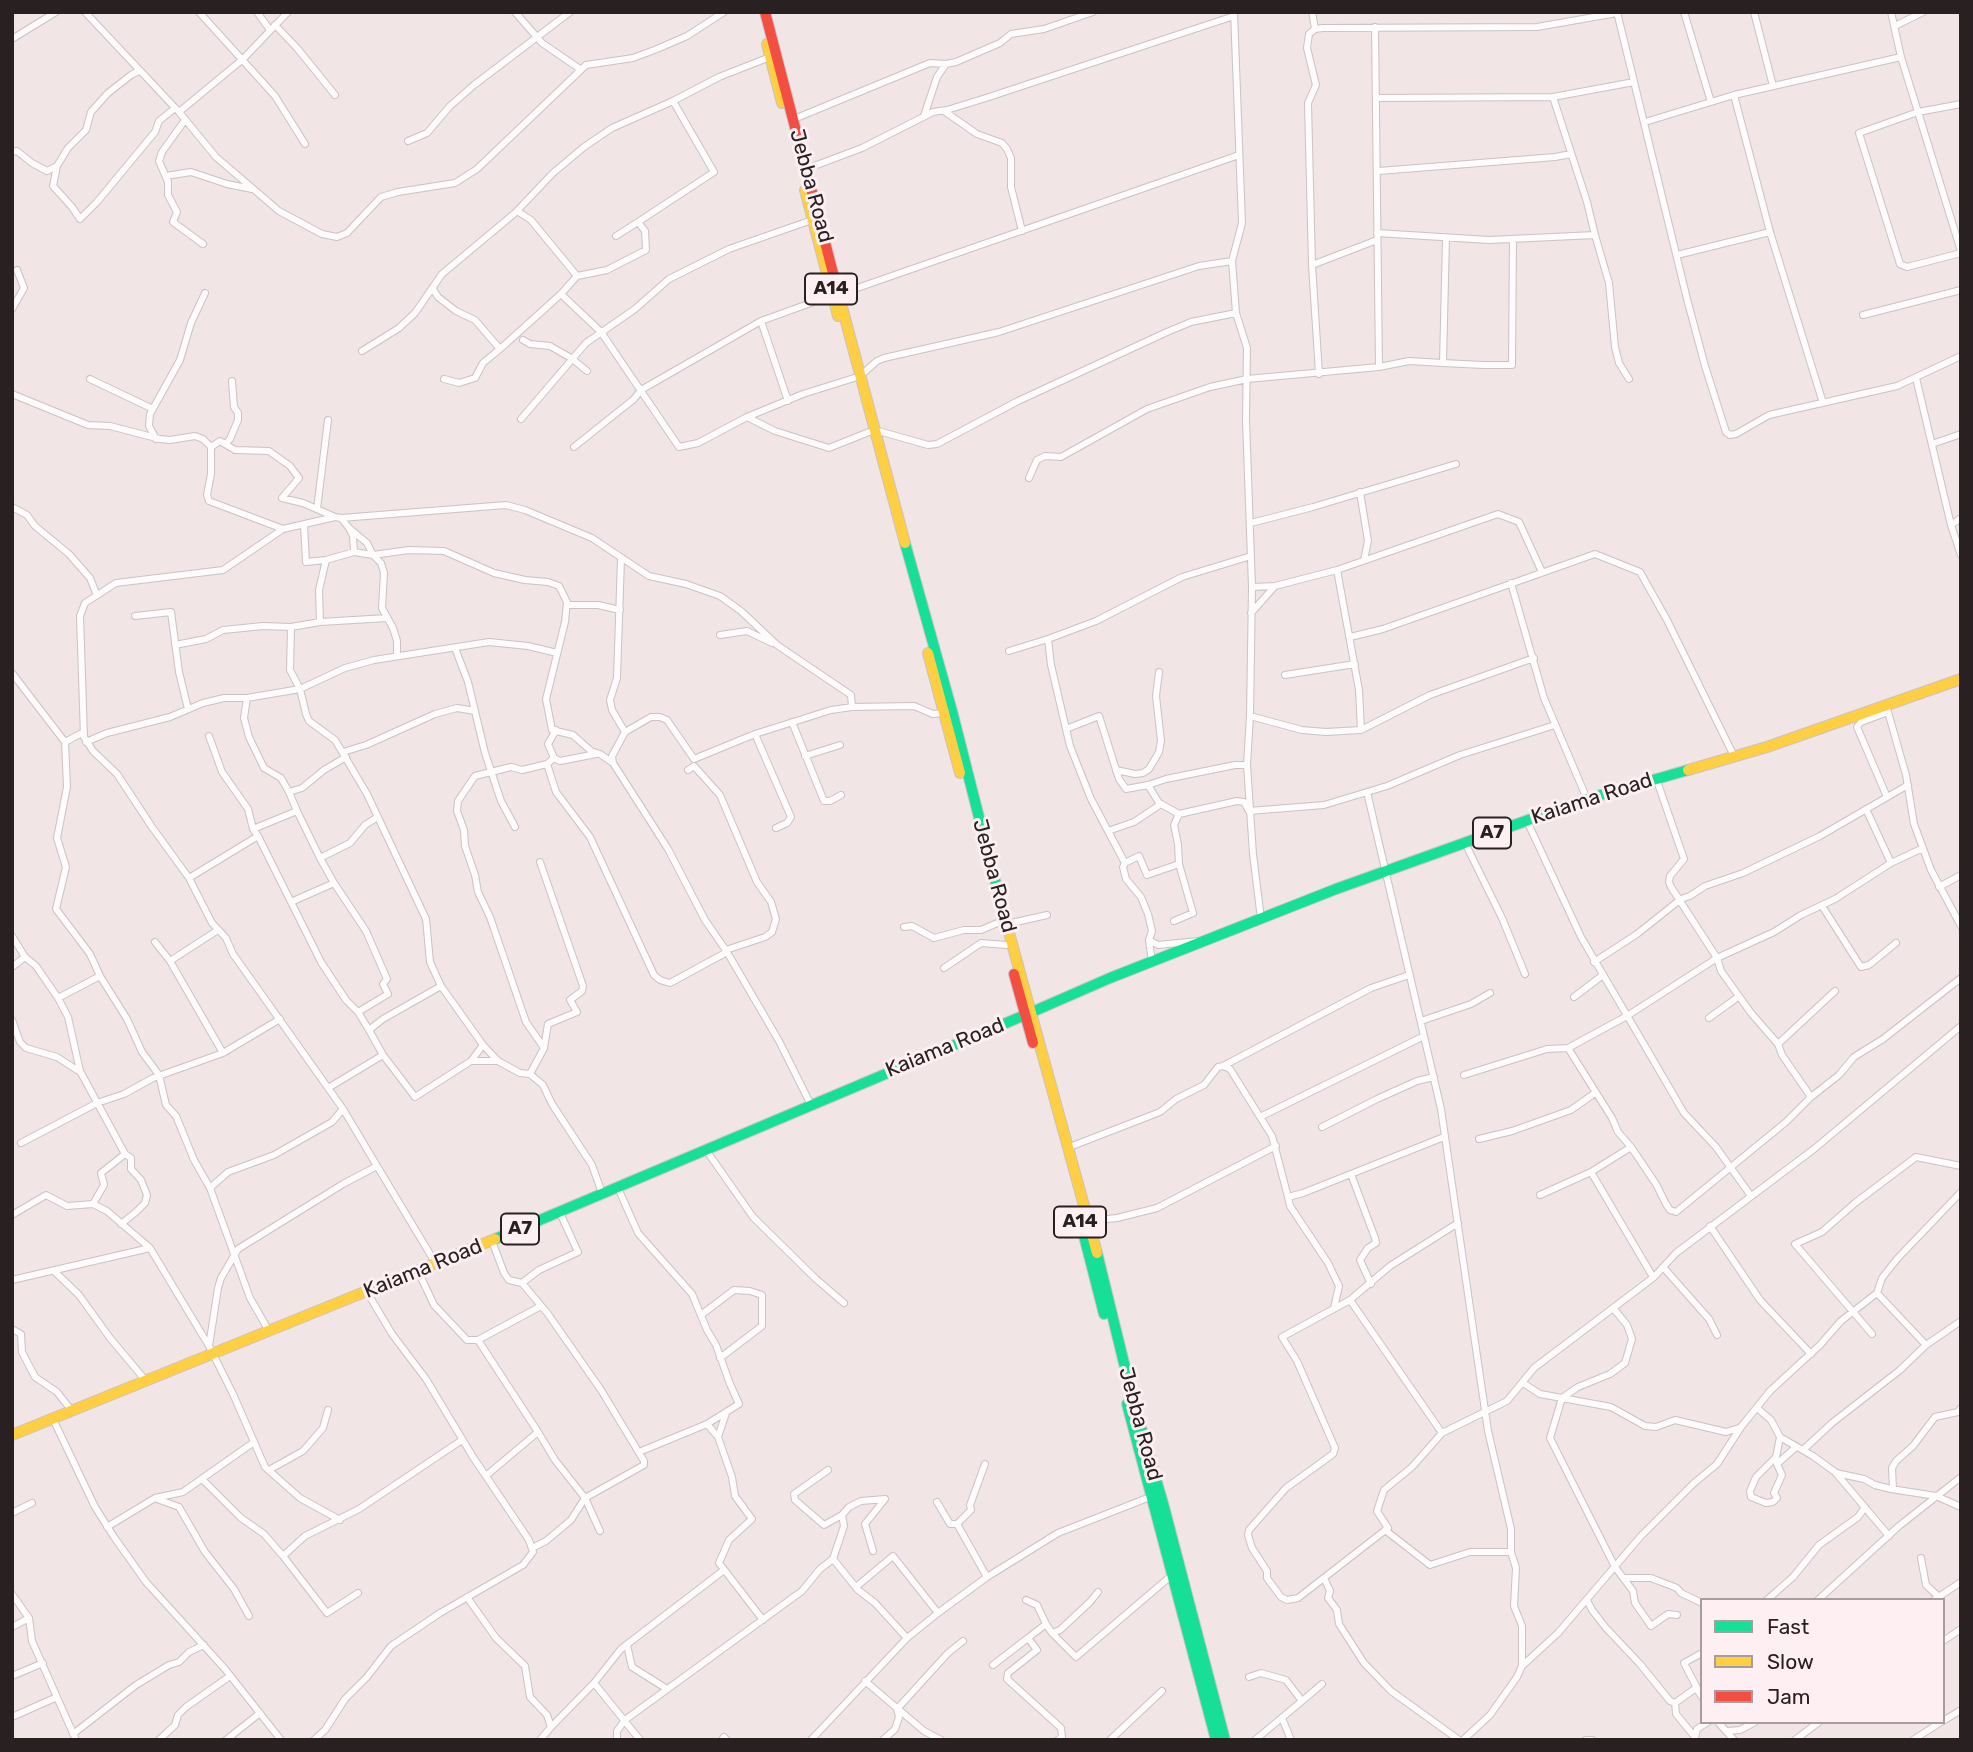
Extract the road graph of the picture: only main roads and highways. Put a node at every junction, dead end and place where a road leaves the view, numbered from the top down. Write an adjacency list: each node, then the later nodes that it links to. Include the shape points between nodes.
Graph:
1 (758, 12): 3 (highway, Jebba Road / A14)
2 (765, 12): 3 (highway, Jebba Road / A14)
3 (836, 295): 4 (highway, Jebba Road / A14)
4 (872, 431): 6 (highway, Jebba Road / A14); 6 (highway, Jebba Road / A14)
5 (1961, 679): 7 (highway, Kaiama Road / A7, via 1767,747 1587,799 1261,919)
6 (1003, 923): 7 (highway, Jebba Road / A14); 7 (highway, Jebba Road / A14)
7 (1029, 1014): 8 (highway, Kaiama Road / A7, via 560,1213 270,1332 211,1350); 9 (highway, Jebba Road / A14); 10 (highway, Jebba Road / A14)
8 (12, 1435)
9 (1216, 1740)
10 (1225, 1740)

